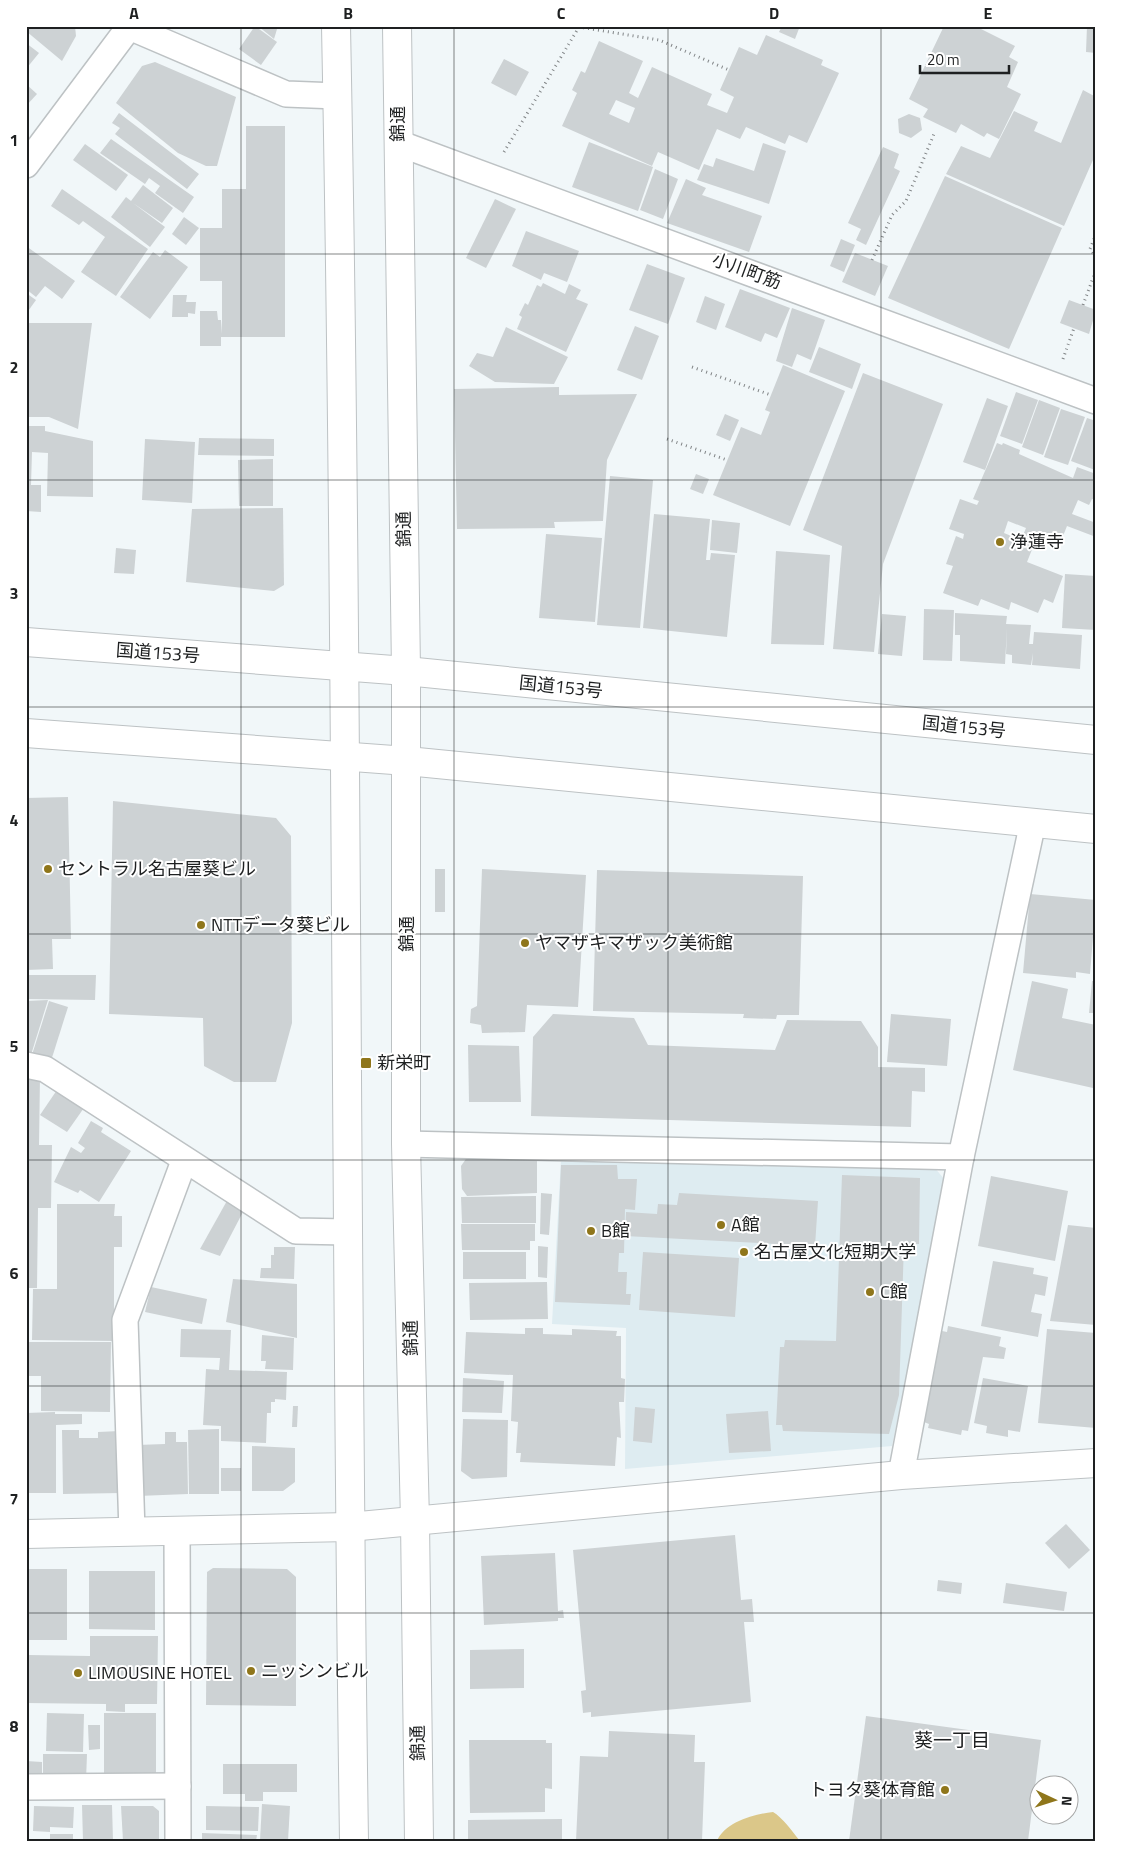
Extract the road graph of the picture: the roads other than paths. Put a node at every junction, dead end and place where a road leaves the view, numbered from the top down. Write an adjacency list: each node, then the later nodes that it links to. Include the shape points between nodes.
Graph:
1 (336, 26): 4 (main road)
2 (397, 26): 5 (main road, 錦通)
3 (129, 27): 4 (street, via 286,94); 6 (street)
4 (337, 96): 9 (main road)
5 (398, 143): 7 (street, 小川町筋); 10 (main road, 錦通)
6 (26, 165)
7 (1096, 401)
8 (26, 642): 9 (main road, 国道153号)
9 (343, 667): 10 (main road, 国道153号); 13 (main road)
10 (406, 671): 12 (main road, 国道153号); 14 (main road, 錦通)
11 (26, 733): 13 (main road)
12 (1096, 740)
13 (345, 756): 14 (main road); 21 (main road)
14 (407, 761): 15 (main road); 18 (main road, 錦通)
15 (1033, 822): 16 (main road); 19 (street)
16 (1096, 829)
17 (26, 1065): 20 (street, via 45,1069)
18 (406, 1144): 19 (street); 24 (main road, 錦通)
19 (962, 1158): 23 (street)
20 (184, 1161): 21 (street, via 296,1231); 27 (street, via 125,1320)
21 (347, 1232): 25 (main road)
22 (1096, 1463): 23 (main road)
23 (901, 1475): 24 (main road)
24 (416, 1521): 25 (main road); 33 (main road, 錦通)
25 (349, 1527): 26 (main road); 32 (main road)
26 (177, 1530): 27 (main road); 29 (street)
27 (132, 1531): 28 (main road)
28 (26, 1534)
29 (178, 1786): 30 (street); 31 (street)
30 (26, 1787)
31 (178, 1841)
32 (354, 1841)
33 (419, 1841)

